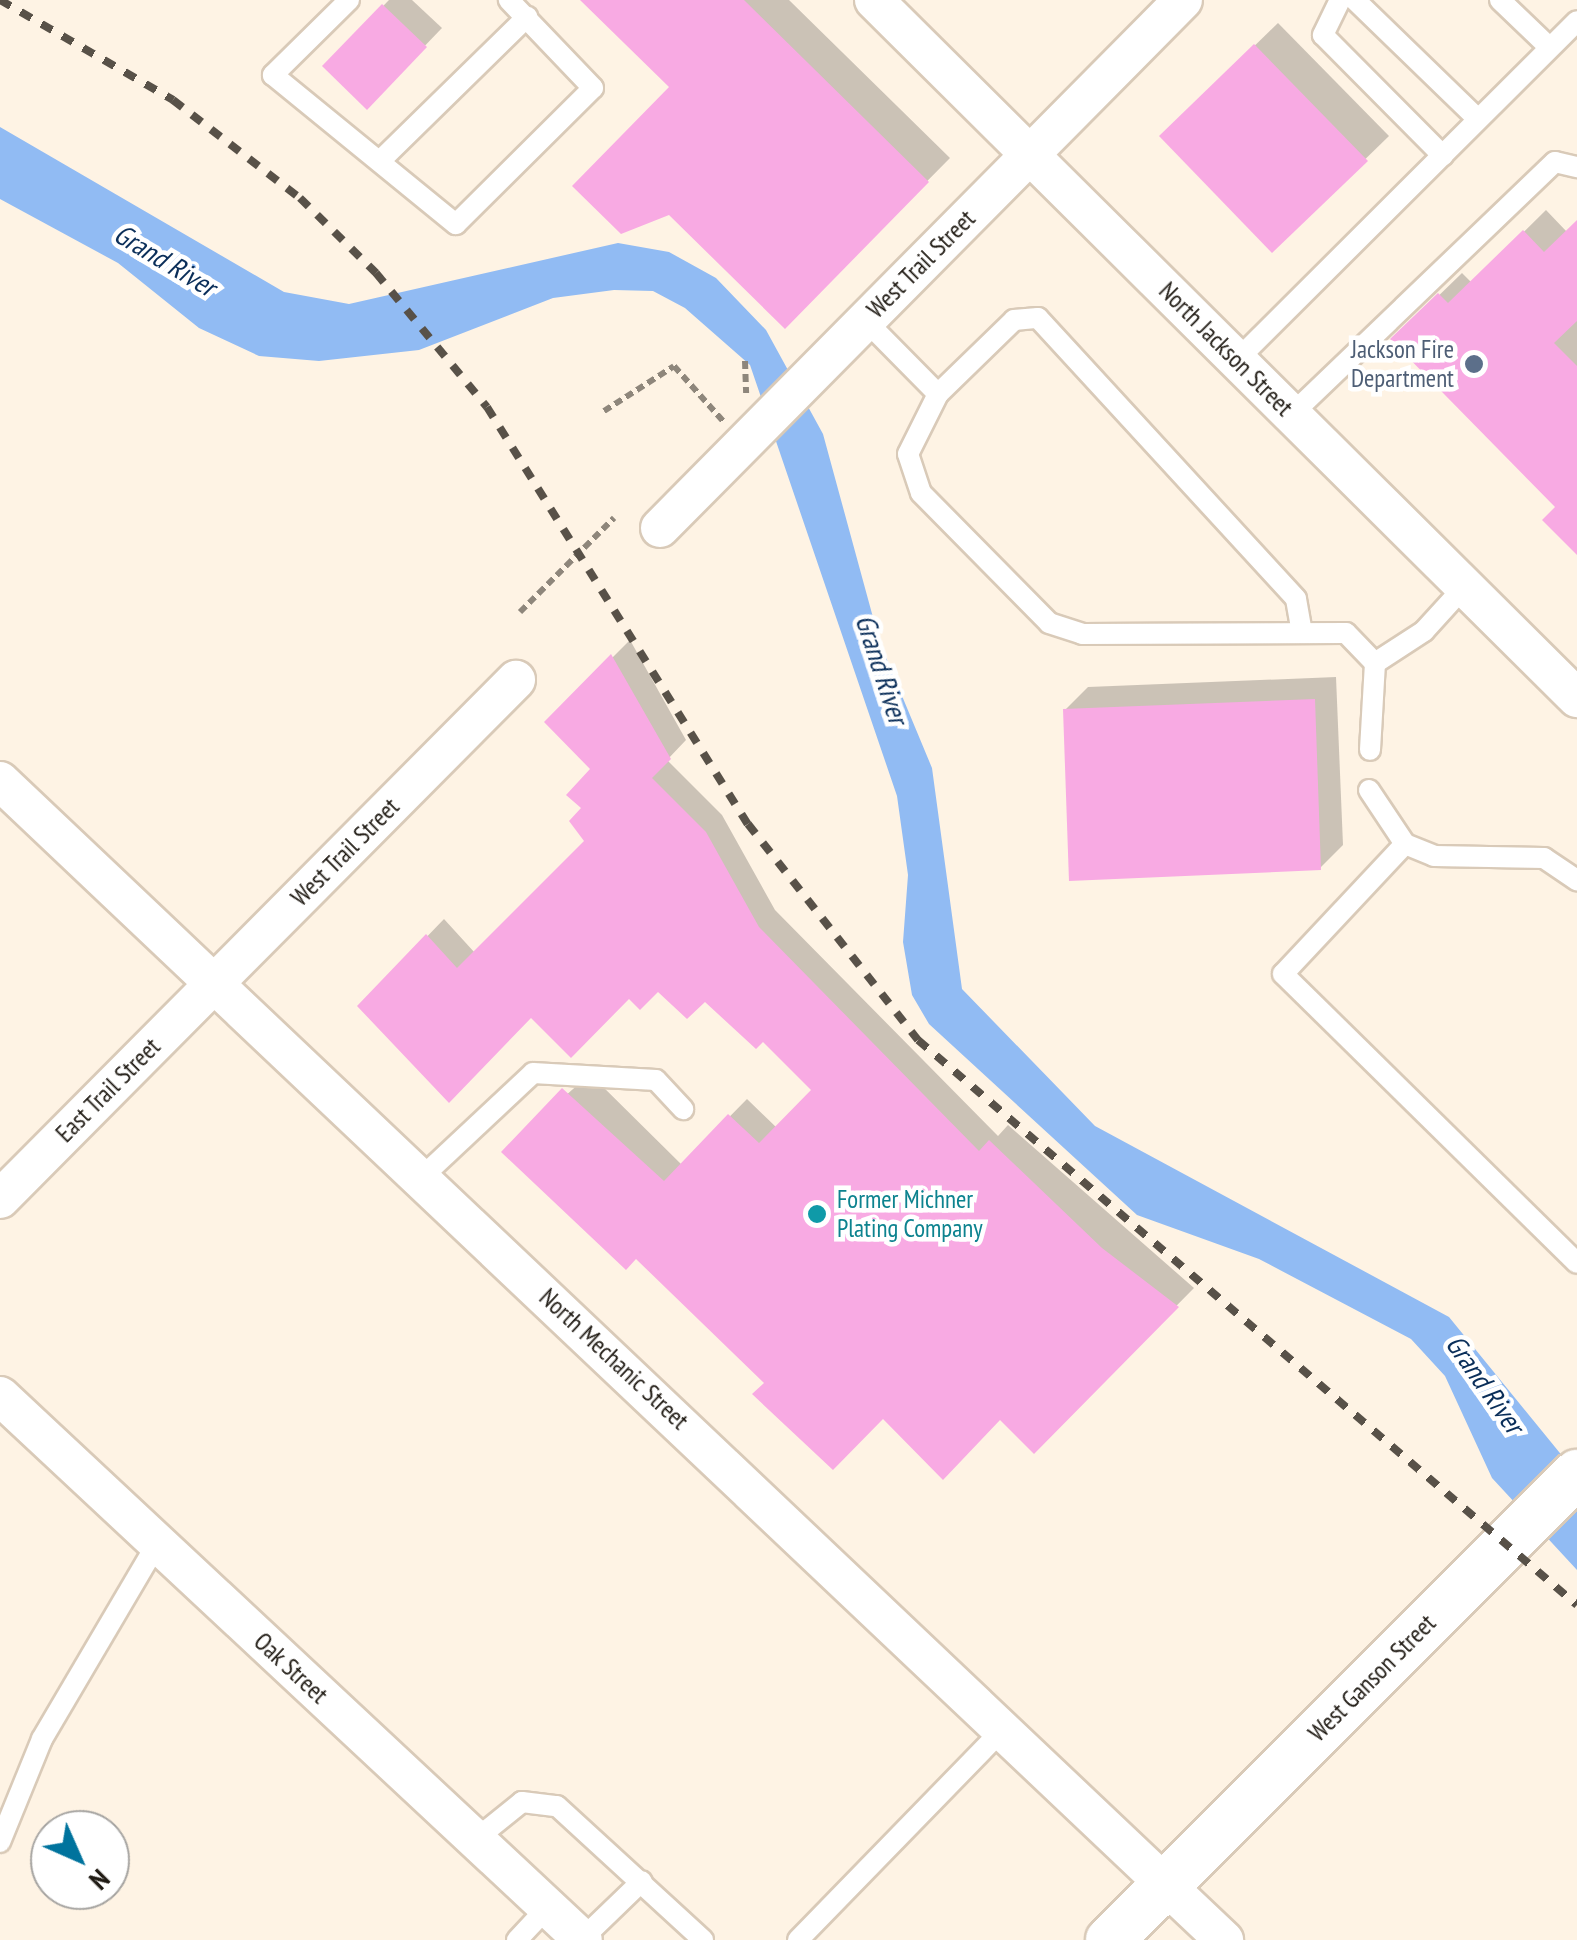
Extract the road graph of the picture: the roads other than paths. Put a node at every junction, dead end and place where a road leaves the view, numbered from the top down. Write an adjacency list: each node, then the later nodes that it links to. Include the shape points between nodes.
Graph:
1 (349, 0): 14 (lane, via 274,75 342,139)
2 (509, 0): 8 (lane)
3 (874, 0): 12 (street, North Jackson Street)
4 (1183, 0): 12 (street, West Trail Street)
5 (1340, 0): 13 (lane, via 1323,36)
6 (1355, 0): 11 (lane)
7 (1500, 0): 10 (lane)
8 (527, 17): 14 (lane); 14 (lane, via 593,88 456,224)
9 (1577, 22): 10 (lane)
10 (1549, 46): 11 (lane)
11 (1478, 119): 13 (lane)
12 (1029, 156): 16 (street, West Trail Street); 17 (street, North Jackson Street)
13 (1443, 156): 17 (lane)
14 (383, 158)
15 (1577, 167): 19 (lane, via 1555,162)
16 (866, 320): 18 (lane); 20 (street, West Trail Street)
17 (1237, 360): 19 (street, North Jackson Street)
18 (938, 394): 22 (lane, via 1014,320 1038,318 1296,599); 22 (lane, via 908,454 921,493 1049,623 1127,636)
19 (1292, 414): 21 (street, North Jackson Street)
20 (660, 528)
21 (1464, 587): 23 (lane, via 1424,631); 25 (street, North Jackson Street)
22 (1301, 628): 23 (lane, via 1346,633)
23 (1375, 663): 26 (lane)
24 (516, 680): 31 (street, West Trail Street)
25 (1572, 684)
26 (1370, 750)
27 (0, 782): 31 (street, North Mechanic Street)
28 (1369, 790): 29 (lane)
29 (1405, 844): 30 (lane, via 1434,856 1544,858); 35 (lane, via 1282,974)
30 (1577, 880)
31 (215, 981): 33 (street, North Mechanic Street); 34 (street, East Trail Street)
32 (683, 1109): 33 (lane, via 656,1080 533,1073)
33 (422, 1177): 39 (street, North Mechanic Street)
34 (0, 1199)
35 (1577, 1263)
36 (0, 1396): 38 (street, Oak Street)
37 (1577, 1474): 43 (street, West Ganson Street)
38 (158, 1544): 40 (street, Oak Street); 41 (lane, via 42,1739)
39 (1004, 1728): 43 (street, North Mechanic Street); 48 (lane)
40 (476, 1839): 42 (lane, via 507,1811 540,1800); 44 (street, Oak Street)
41 (0, 1842)
42 (642, 1881): 46 (lane); 47 (lane)
43 (1168, 1883): 49 (street, West Ganson Street); 50 (street, North Mechanic Street)
44 (548, 1907): 45 (lane); 46 (street, Oak Street)
45 (516, 1940)
46 (582, 1940)
47 (703, 1940)
48 (798, 1940)
49 (1110, 1940)
50 (1224, 1940)

